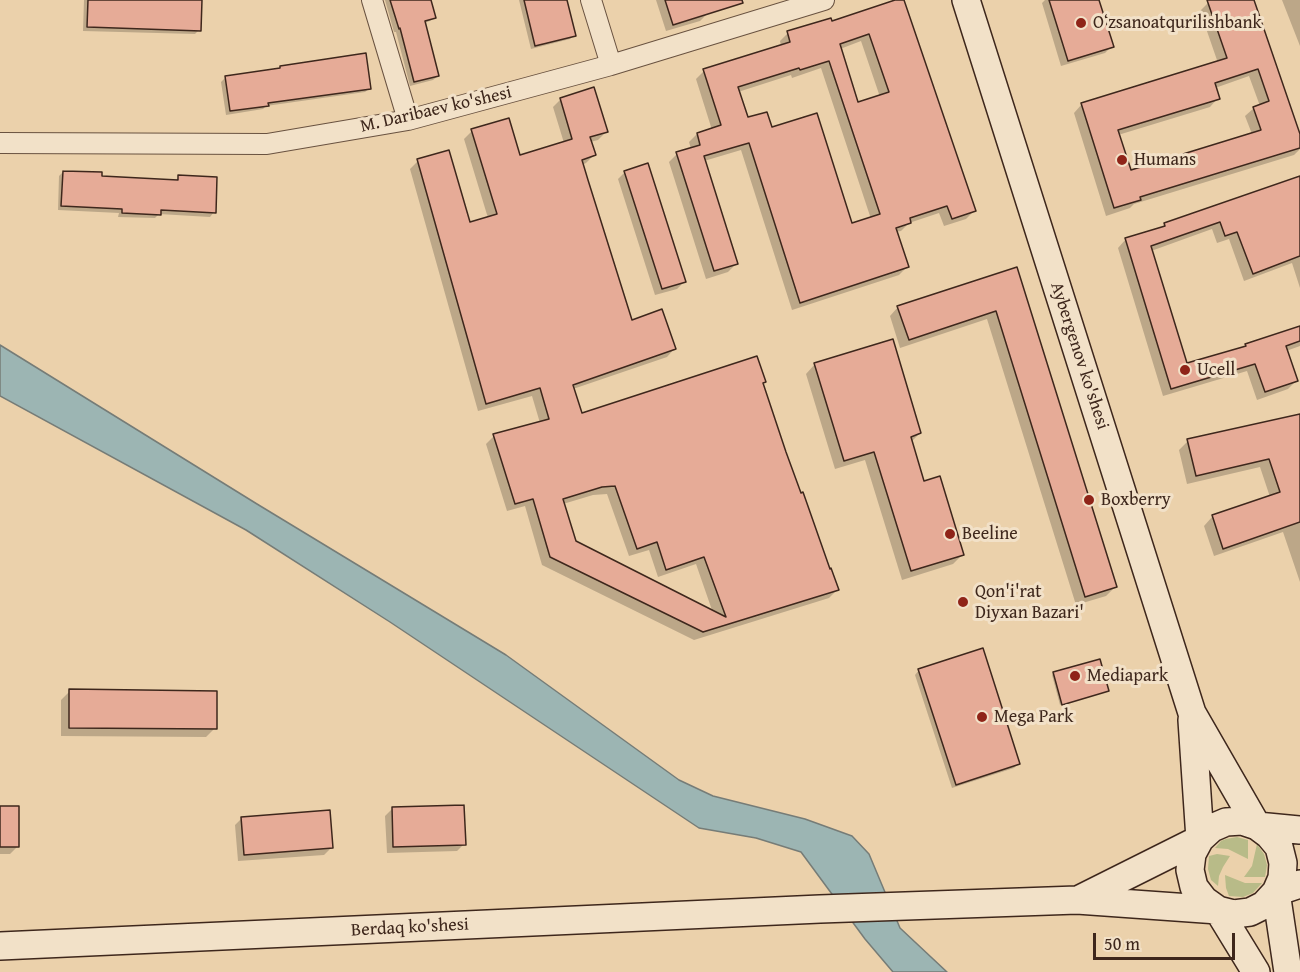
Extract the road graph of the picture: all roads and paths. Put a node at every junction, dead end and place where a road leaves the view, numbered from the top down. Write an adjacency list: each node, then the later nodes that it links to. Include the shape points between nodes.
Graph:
1 (372, 0): 6 (street)
2 (591, 0): 5 (street)
3 (824, 0): 5 (street, M. Daribaev ko'shesi)
4 (966, 0): 8 (main road, Aybergenov ko'shesi)
5 (610, 65): 6 (street, M. Daribaev ko'shesi)
6 (408, 120): 7 (street, M. Daribaev ko'shesi, via 267,144)
7 (0, 143)
8 (1192, 713): 9 (main road, Aybergenov ko'shesi); 11 (main road, Aybergenov ko'shesi)
9 (1257, 826): 10 (main road); 11 (main road, via 1226,822); 12 (main road, via 1278,848 1282,878)
10 (1300, 830)
11 (1200, 839): 13 (main road); 14 (main road, via 1192,854 1194,887)
12 (1288, 888): 14 (main road, via 1250,912); 17 (main road)
13 (1077, 900): 14 (main road, Berdaq ko'shesi); 15 (main road, Berdaq ko'shesi)
14 (1218, 910): 16 (main road)
15 (0, 946)
16 (1256, 972)
17 (1288, 972)

